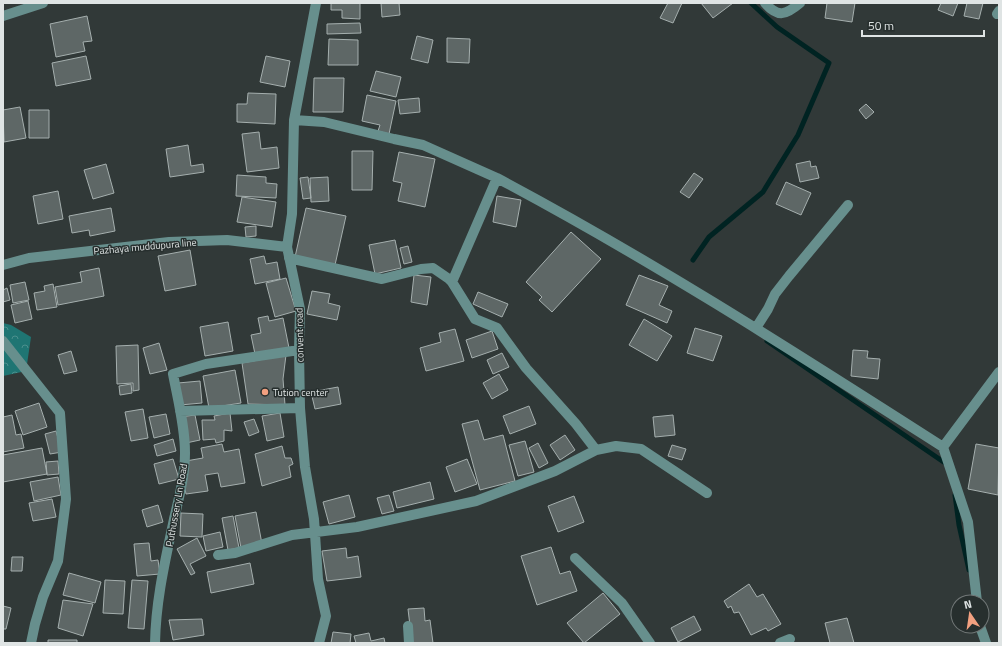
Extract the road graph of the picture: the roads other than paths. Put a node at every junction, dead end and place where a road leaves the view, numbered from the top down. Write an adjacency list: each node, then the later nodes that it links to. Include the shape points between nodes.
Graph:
1 (43, 3): 5 (street)
2 (316, 3): 6 (street, convent road)
3 (765, 3): 4 (street, via 775,12 783,13)
4 (800, 3)
5 (3, 16)
6 (294, 120): 7 (street, via 324,122 423,145); 9 (street, convent road, via 292,214)
7 (497, 178): 12 (street); 13 (street)
8 (848, 205): 13 (street, via 775,294)
9 (287, 247): 10 (street, convent road); 11 (street, Pazhaya muddupura line, via 227,240 169,242 29,258)
10 (289, 258): 12 (street, via 382,279 433,268); 15 (street, convent road, via 300,309)
11 (3, 265)
12 (452, 282): 20 (street, via 475,319 497,328 526,368)
13 (756, 328): 19 (street)
14 (3, 341): 28 (street, via 60,413 66,499 58,562 34,624)
15 (299, 350): 17 (street, convent road); 18 (street, Puthussery Ln Road, via 206,364 173,374)
16 (999, 372): 19 (street)
17 (300, 408): 18 (street); 22 (street, convent road)
18 (180, 411): 29 (street, Puthussery Ln Road, via 185,453 181,486 159,592)
19 (943, 447): 25 (street, via 968,522)
20 (596, 450): 21 (street, via 616,446 641,449); 22 (street, via 555,471 476,501 357,527)
21 (707, 493)
22 (314, 532): 23 (street, via 235,553); 30 (street, convent road, via 318,579 326,616)
23 (218, 555)
24 (575, 558): 32 (street, via 622,603)
25 (976, 594)
26 (408, 626): 31 (street)
27 (790, 639): 33 (street)
28 (31, 643)
29 (155, 643)
30 (319, 643)
31 (409, 643)
32 (650, 643)
33 (780, 643)

